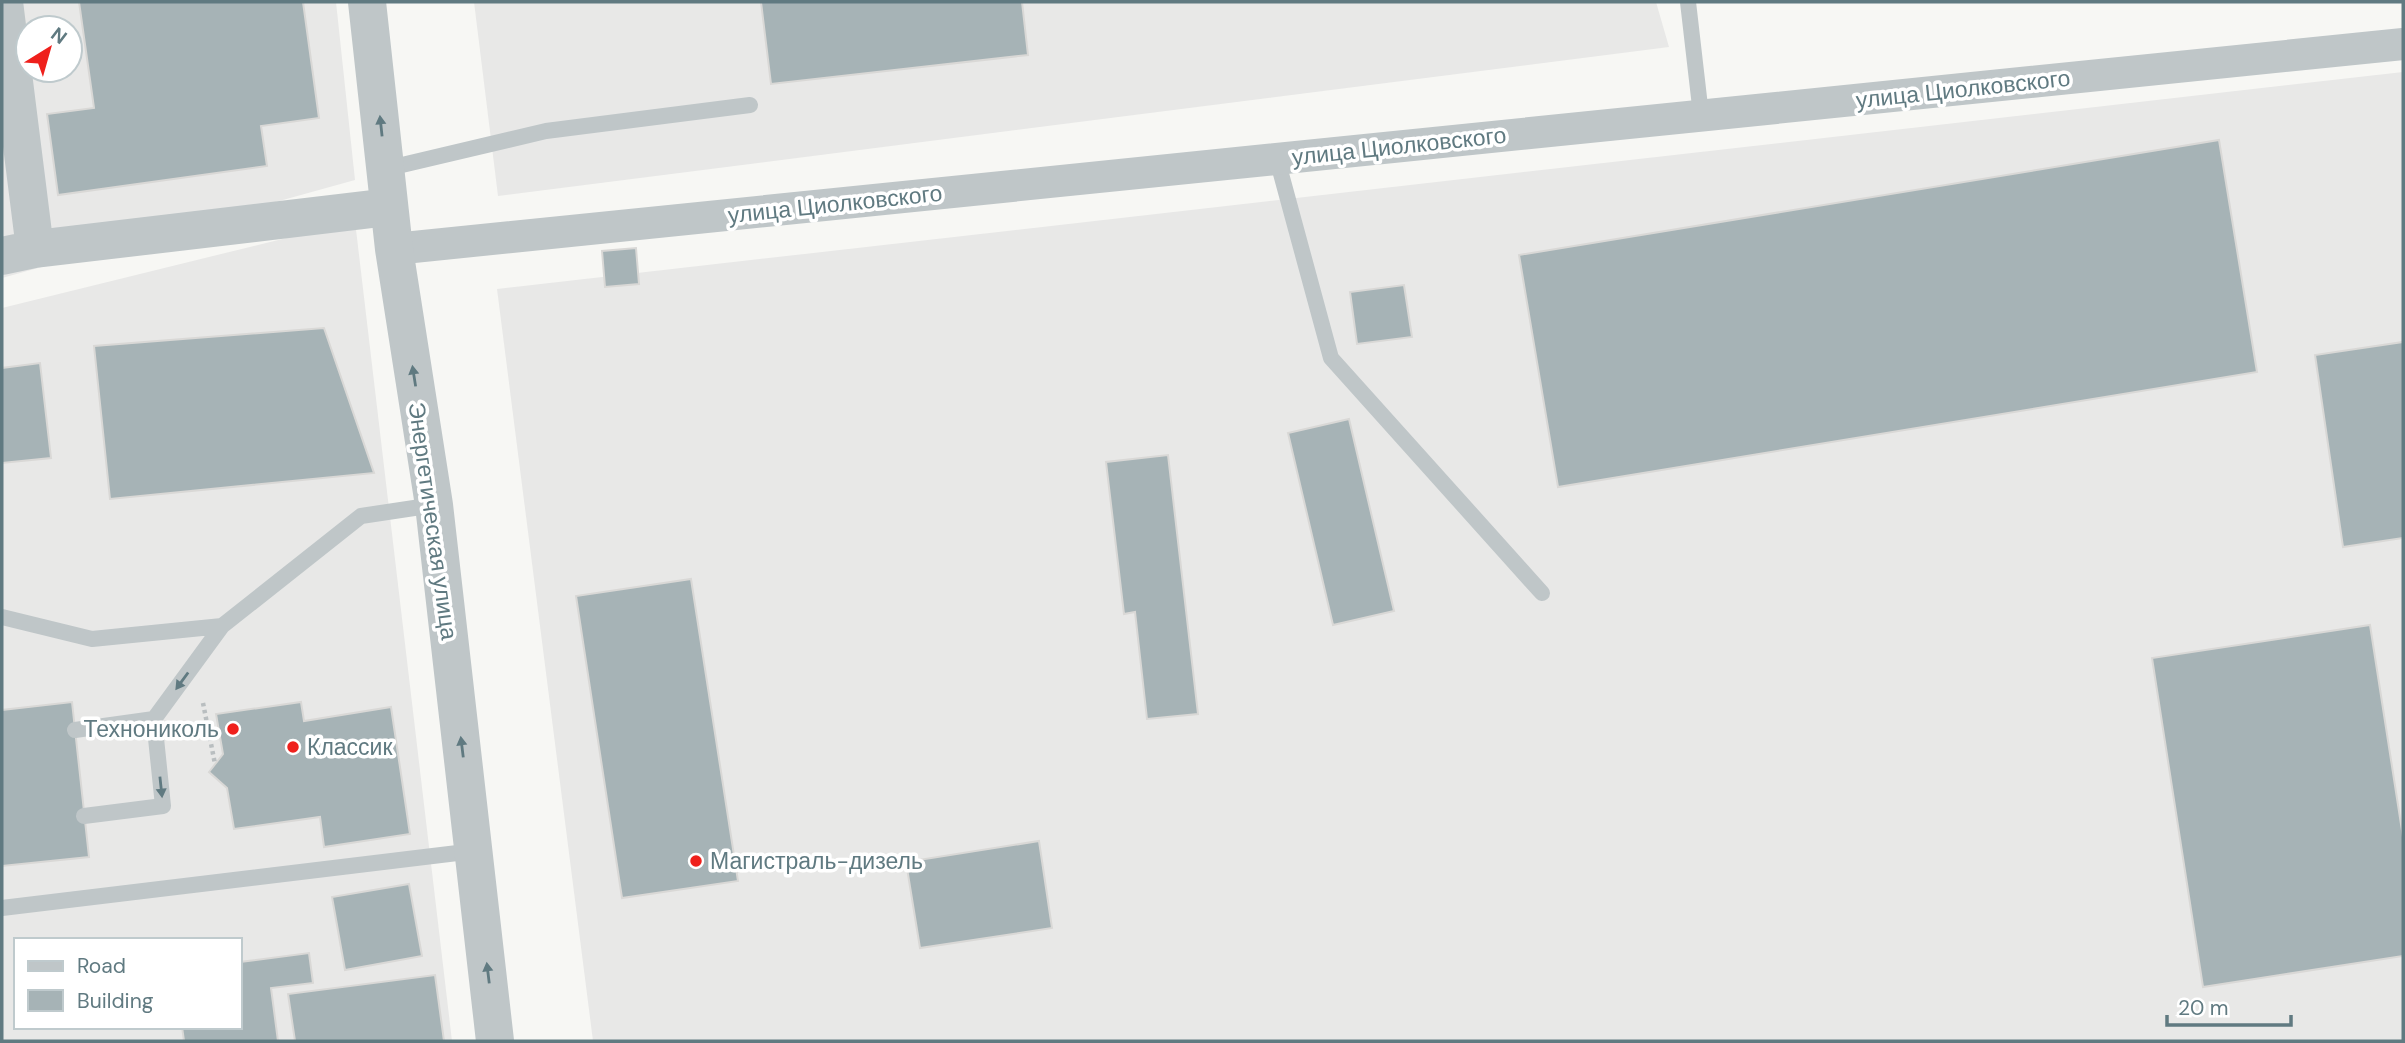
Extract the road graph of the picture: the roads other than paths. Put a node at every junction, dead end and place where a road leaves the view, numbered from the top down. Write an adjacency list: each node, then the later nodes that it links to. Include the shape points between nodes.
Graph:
1 (4, 2): 11 (street)
2 (367, 2): 8 (street, Энергетическая улица, one-way to 2)
3 (1688, 2): 6 (lane)
4 (2403, 44): 6 (street, улица Циолковского)
5 (750, 105): 8 (lane, via 546,131)
6 (1701, 115): 7 (street, улица Циолковского)
7 (1277, 159): 10 (street, улица Циолковского); 13 (lane, via 1332,358)
8 (385, 169): 9 (street, Энергетическая улица)
9 (389, 207): 10 (street, Энергетическая улица); 11 (street)
10 (394, 249): 12 (street, Энергетическая улица, one-way to 10)
11 (18, 252)
12 (434, 505): 15 (lane, via 361,516); 19 (street, Энергетическая улица, one-way to 12)
13 (1542, 593)
14 (2, 617): 15 (lane, via 92,639)
15 (222, 626): 16 (lane, one-way to 16)
16 (154, 719): 17 (lane); 18 (lane, one-way to 18, via 163,806)
17 (75, 730)
18 (84, 816)
19 (474, 851): 20 (lane); 21 (street, Энергетическая улица, one-way to 19)
20 (2, 908)
21 (495, 1041)

